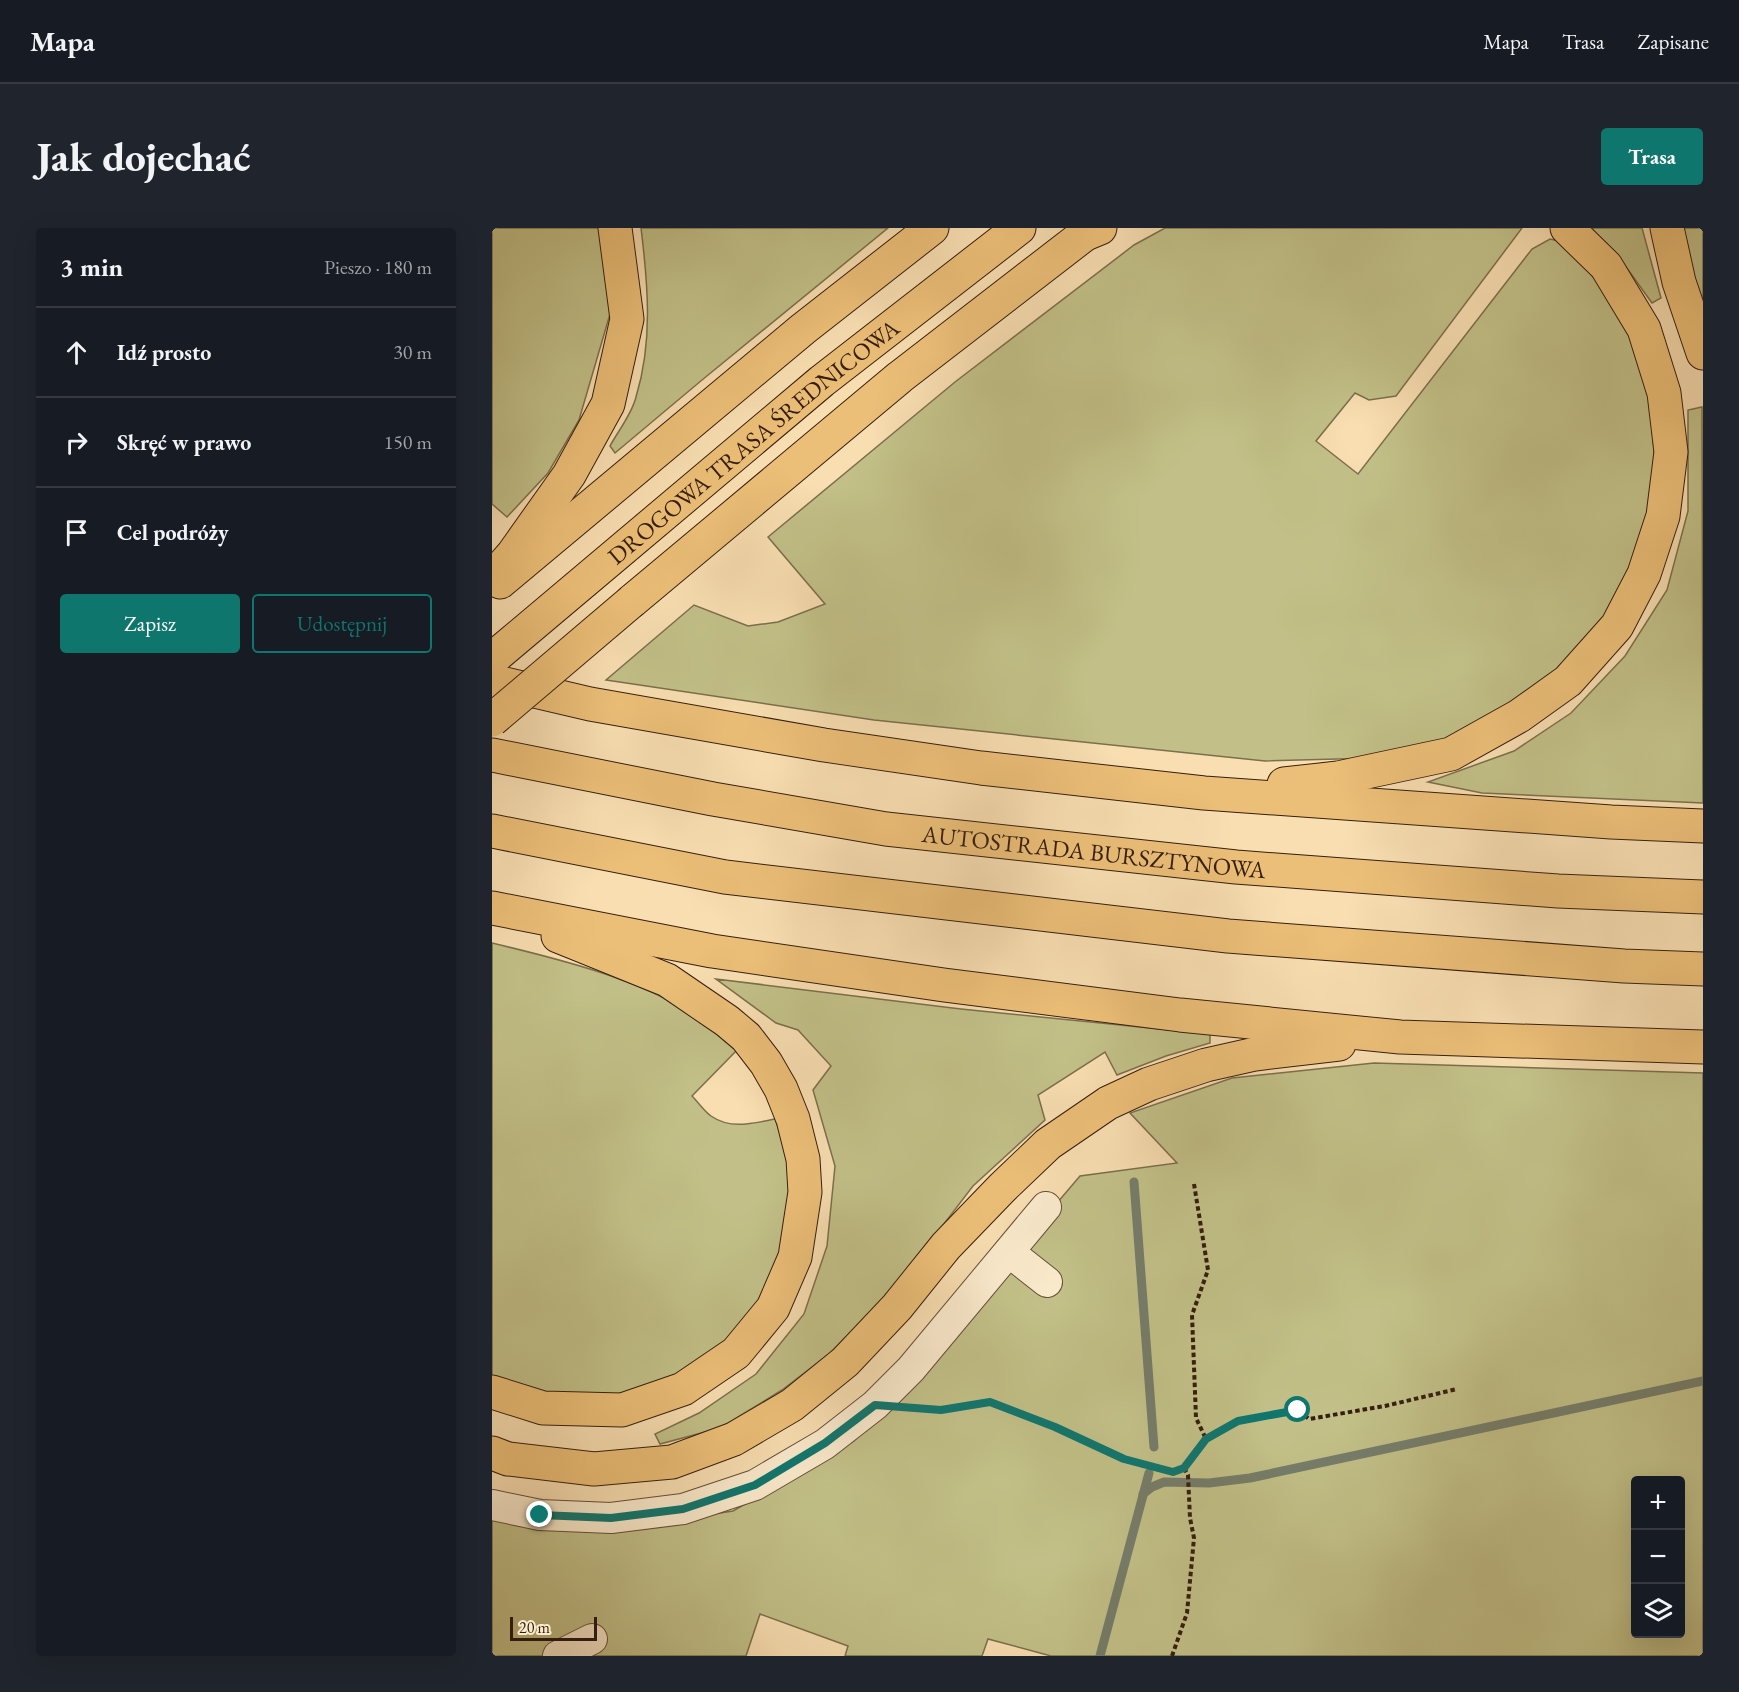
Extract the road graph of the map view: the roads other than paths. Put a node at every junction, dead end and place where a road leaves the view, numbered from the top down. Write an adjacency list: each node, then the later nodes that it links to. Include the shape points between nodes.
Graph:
1 (615, 228): 8 (main road, via 627,319 608,404 569,476)
2 (932, 228): 8 (main road)
3 (1019, 228): 9 (main road, DROGOWA TRASA ŚREDNICOWA, via 822,381)
4 (1567, 228): 13 (main road, via 1606,266 1644,328 1664,393 1671,452 1663,516 1644,574 1617,626 1568,681 1519,716 1451,754 1338,778)
5 (1667, 228): 7 (main road, via 1679,282)
6 (1092, 230): 11 (main road, bridge, via 900,377)
7 (1703, 353)
8 (503, 573)
9 (492, 659)
10 (492, 681): 13 (main road, via 590,704 824,745 981,768)
11 (492, 720)
12 (492, 755): 16 (main road, AUTOSTRADA BURSZTYNOWA, via 886,829 1236,867 1558,891)
13 (1204, 793): 14 (main road)
14 (1703, 826)
15 (492, 831): 18 (main road, via 725,877 1228,936)
16 (1703, 897)
17 (492, 909): 19 (main road, via 712,951 921,982 1180,1015); 24 (main road, via 667,980 746,1037 781,1089 793,1119 803,1159 804,1192 795,1257 773,1308 736,1353 683,1389 622,1410 543,1408)
18 (1703, 969)
19 (1400, 1037): 20 (main road); 25 (main road, via 1255,1054 1206,1065 1108,1103 1048,1144 946,1246 897,1307 845,1362 792,1405 734,1439 672,1462 594,1469)
20 (1703, 1047)
21 (1046, 1207): 22 (lane)
22 (1009, 1252): 23 (lane); 26 (lane, via 875,1405 825,1443 755,1485 683,1509 611,1518 540,1515)
23 (1047, 1282)
24 (492, 1392)
25 (492, 1454)
26 (492, 1505)
27 (592, 1639): 28 (lane)
28 (561, 1655)

